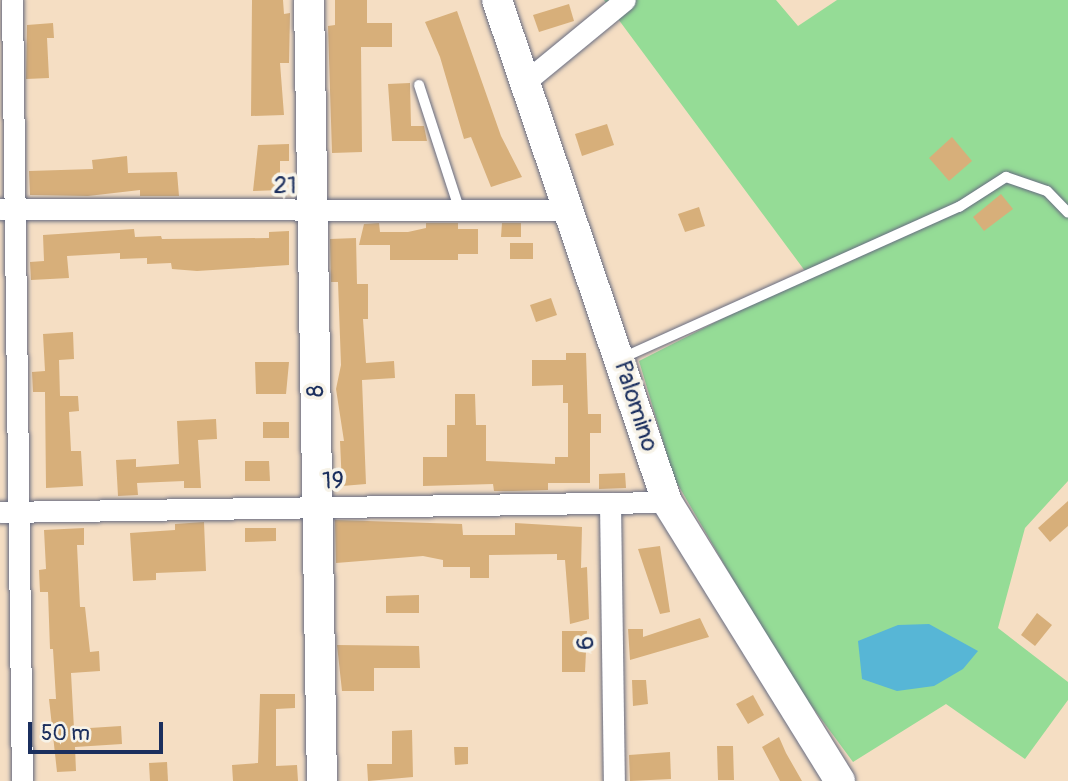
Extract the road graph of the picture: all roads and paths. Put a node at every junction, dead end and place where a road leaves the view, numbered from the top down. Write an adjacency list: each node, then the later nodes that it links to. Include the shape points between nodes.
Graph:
1 (12, 0): 7 (street)
2 (309, 0): 10 (street, 8)
3 (497, 0): 5 (street, Palomino)
4 (625, 0): 5 (street)
5 (525, 82): 8 (street, Palomino)
6 (419, 85): 9 (lane)
7 (7, 209): 10 (street, 21); 16 (street)
8 (569, 210): 9 (street, 21); 12 (street, Palomino)
9 (460, 211): 10 (street, 21)
10 (313, 212): 15 (street, 8)
11 (1068, 213): 12 (lane, via 1047,191 1006,177 959,207)
12 (620, 359): 13 (street, Palomino)
13 (667, 502): 14 (street, 19); 20 (street, Palomino)
14 (610, 503): 15 (street, 19); 19 (street, 6)
15 (318, 508): 16 (street, 19); 18 (street, 8)
16 (9, 512): 17 (street)
17 (22, 781)
18 (322, 781)
19 (614, 781)
20 (840, 781)

